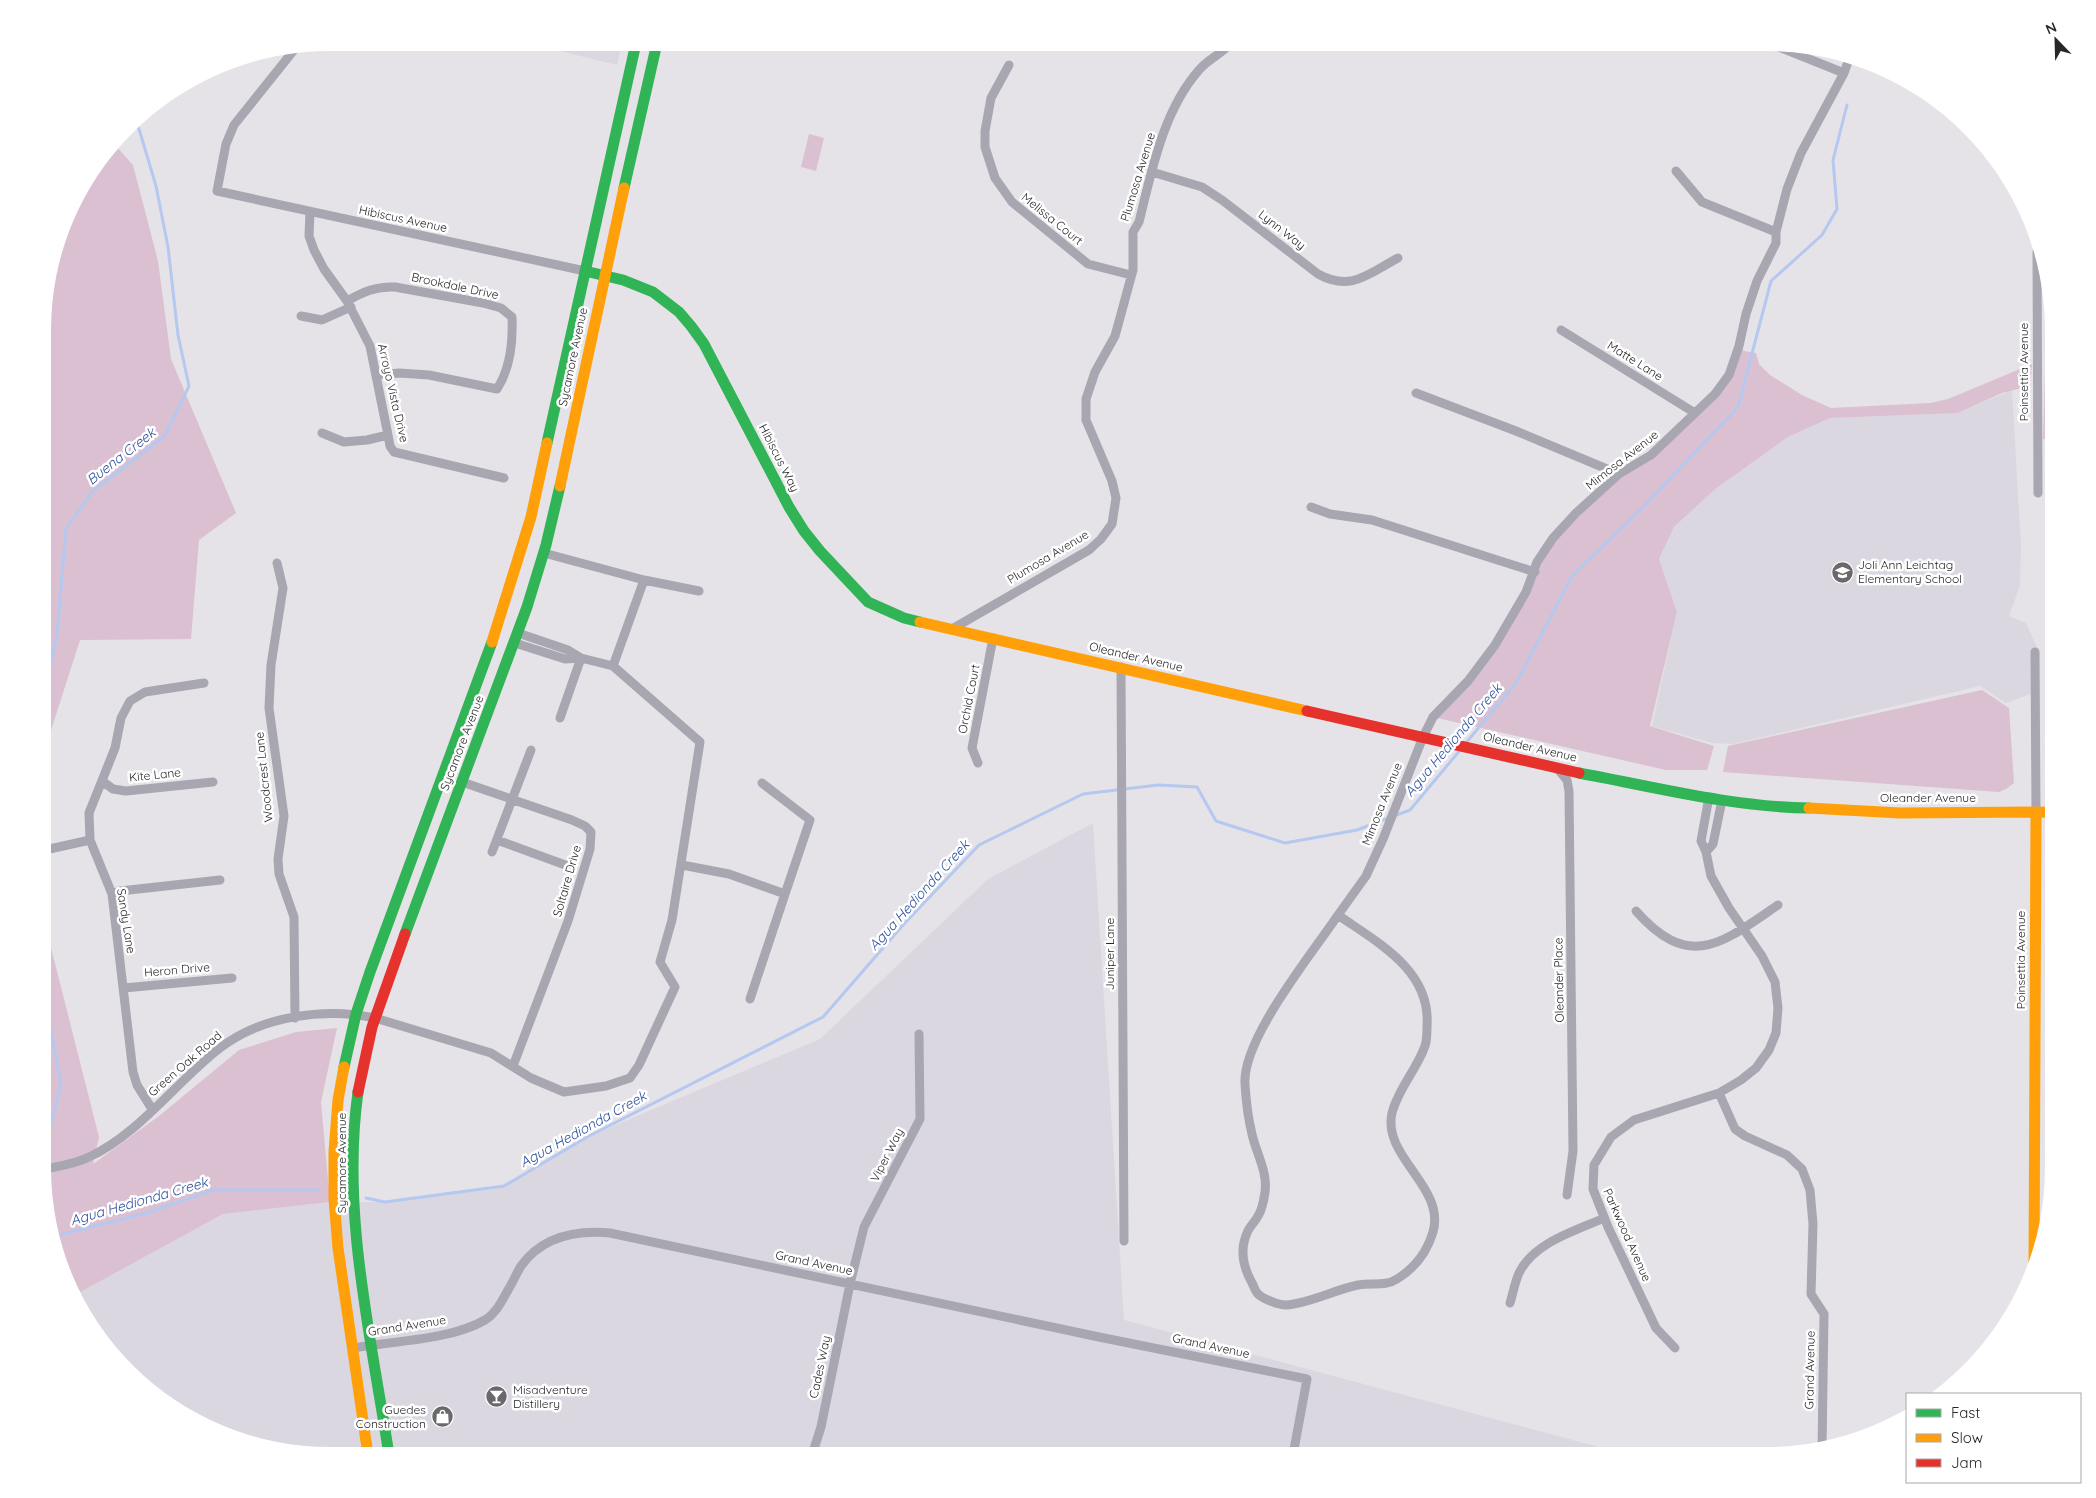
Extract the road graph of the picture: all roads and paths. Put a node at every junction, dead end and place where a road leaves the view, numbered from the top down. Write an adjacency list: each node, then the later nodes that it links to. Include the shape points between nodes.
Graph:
1 (634, 51): 15 (main road, Sycamore Avenue)
2 (655, 51): 16 (main road, Sycamore Avenue)
3 (1223, 51): 10 (street, Plumosa Avenue, via 1200,68 1179,98)
4 (1794, 53): 8 (street)
5 (290, 55): 11 (street, Hibiscus Avenue, via 234,126 226,144 217,192)
6 (1847, 64): 8 (street, Mimosa Avenue)
7 (1009, 65): 17 (street, Melissa Court, via 991,98 985,131 985,147 995,178 1012,202 1088,264)
8 (1844, 73): 12 (street, Mimosa Avenue, via 1801,153)
9 (1676, 171): 12 (street, via 1702,202)
10 (1152, 172): 13 (street, Lynn Way, via 1202,187 1331,281 1359,279); 17 (street, Plumosa Avenue, via 1139,222 1133,232)
11 (310, 212): 15 (street, Hibiscus Avenue); 18 (street, Arroyo Vista Drive, via 309,236 314,250)
12 (1776, 232): 23 (street, Mimosa Avenue, via 1776,243 1757,281 1746,314 1733,366 1715,394)
13 (1398, 258)
14 (2037, 267): 28 (street, Poinsettia Avenue)
15 (585, 271): 16 (main road, Hibiscus Way); 74 (main road, Sycamore Avenue, via 531,517 515,573)
16 (604, 275): 30 (main road, Sycamore Avenue); 35 (main road, Hibiscus Way, via 645,287 689,322 704,344 804,531 868,602 904,618)
17 (1131, 276): 35 (street, Plumosa Avenue, via 1115,336 1095,372 1086,399 1086,420 1116,498 1112,524 1089,550)
18 (349, 304): 19 (street, via 322,320); 21 (street, Arroyo Vista Drive, via 370,346); 21 (street, Brookdale Drive, via 372,288 383,286 483,303 501,308 512,317 510,351 504,378 497,389 429,375)
19 (301, 316)
20 (1561, 330): 23 (street, Matte Lane)
21 (377, 375): 25 (street, Arroyo Vista Drive)
22 (1416, 393): 26 (street)
23 (1695, 414): 26 (street, Mimosa Avenue, via 1651,455)
24 (322, 433): 25 (street, via 344,442)
25 (388, 435): 27 (street, Arroyo Vista Drive, via 394,452)
26 (1619, 474): 32 (street, Mimosa Avenue, via 1553,538)
27 (504, 478)
28 (2038, 493)
29 (1311, 507): 32 (street, via 1330,514 1372,520)
30 (544, 553): 33 (street); 36 (main road, Sycamore Avenue)
31 (277, 563): 75 (street, Woodcrest Lane, via 283,588 271,665 269,708 284,816 279,874 294,917)
32 (1535, 572): 44 (street, Mimosa Avenue, via 1495,645 1468,681 1433,717)
33 (644, 580): 34 (street); 40 (street)
34 (699, 591)
35 (952, 628): 37 (main road, Oleander Avenue)
36 (516, 638): 39 (street, via 565,659); 50 (main road, Sycamore Avenue)
37 (994, 638): 41 (main road, Oleander Avenue); 46 (street, Orchid Court, via 972,748)
38 (2035, 652): 55 (street, Poinsettia Avenue)
39 (581, 658): 40 (street); 43 (street)
40 (613, 666): 62 (street, via 700,742)
41 (1121, 667): 44 (main road, Oleander Avenue); 85 (street, Juniper Lane)
42 (204, 683): 48 (street, Sandy Lane, via 145,692 130,701 121,718 115,748)
43 (560, 718)
44 (1423, 737): 47 (main road, Oleander Avenue); 69 (street, Mimosa Avenue, via 1366,876)
45 (531, 750): 53 (street)
46 (978, 763)
47 (1556, 768): 52 (main road, Oleander Avenue); 82 (street, Oleander Place, via 1567,780 1569,790 1573,1151)
48 (102, 781): 49 (street, Kite Lane, via 126,791); 57 (street, Sandy Lane, via 89,812)
49 (213, 782)
50 (462, 782): 53 (street, Soltaire Drive); 76 (main road, Sycamore Avenue)
51 (762, 783): 66 (street, via 810,820)
52 (1710, 797): 54 (main road, Oleander Avenue); 61 (street, Parkwood Avenue, via 1701,841)
53 (512, 800): 58 (street); 78 (street, Soltaire Drive, via 572,820 591,832 590,849 568,921)
54 (1722, 800): 55 (main road, Oleander Avenue, via 1786,808 1900,813); 61 (street, via 1713,844)
55 (2036, 812): 56 (main road, Oleander Avenue); 84 (main road, Poinsettia Avenue)
56 (2045, 812)
57 (90, 840): 59 (street); 65 (street, Sandy Lane)
58 (497, 840): 60 (street); 63 (street)
59 (51, 849)
60 (492, 852)
61 (1706, 852): 70 (street, Parkwood Avenue, via 1711,876)
62 (682, 865): 66 (street, via 729,874); 78 (street, via 660,962 674,987 640,1065 630,1078 606,1086 564,1092 550,1088)
63 (568, 866)
64 (220, 880): 65 (street)
65 (112, 894): 72 (street, Sandy Lane)
66 (785, 894): 73 (street)
67 (1778, 905): 70 (street)
68 (1636, 911): 70 (street, via 1652,929 1668,940 1686,946 1719,943)
69 (1338, 915): 69 (street, Mimosa Avenue, via 1264,1023 1246,1066 1252,1135 1266,1179 1259,1215 1246,1233 1242,1257 1258,1294 1279,1304 1299,1302 1360,1284 1394,1281 1412,1269 1422,1257 1433,1232 1430,1197 1407,1163 1394,1136 1391,1121 1398,1098 1426,1043 1428,1010 1420,985 1402,961)
70 (1743, 929): 79 (street, Parkwood Avenue, via 1775,982 1776,1033 1756,1068)
71 (232, 978): 72 (street, Heron Drive)
72 (124, 988): 80 (street, Sandy Lane, via 133,1072)
73 (750, 999)
74 (356, 1014): 75 (street, Green Oak Road, via 332,1013); 76 (street, Green Oak Road); 89 (main road, Sycamore Avenue, via 338,1100 334,1152 338,1248)
75 (295, 1018): 80 (street, Green Oak Road, via 243,1033 220,1048)
76 (375, 1018): 78 (street, via 466,1044); 88 (main road, Sycamore Avenue, via 356,1103 354,1151 358,1245)
77 (919, 1034): 86 (street, Viper Way, via 920,1119 864,1228)
78 (513, 1066)
79 (1719, 1093): 83 (street, Parkwood Avenue, via 1634,1120 1611,1137 1594,1165 1593,1190); 91 (street, Grand Avenue, via 1735,1129 1788,1155 1802,1169 1810,1190 1813,1224 1811,1294 1824,1314)
80 (152, 1110): 81 (street, Green Oak Road, via 123,1136 89,1157)
81 (51, 1168)
82 (1568, 1195)
83 (1604, 1218): 87 (street, via 1535,1253 1519,1273); 90 (street, Parkwood Avenue, via 1656,1328)
84 (2038, 1227)
85 (1124, 1241)
86 (850, 1284): 88 (street, Grand Avenue, via 610,1232 590,1231 550,1241 536,1250 521,1266 499,1306 486,1319 444,1334); 94 (street, Cades Way); 95 (street, Grand Avenue, via 1307,1378)
87 (1510, 1303)
88 (373, 1344): 89 (street, Grand Avenue); 93 (main road, Sycamore Avenue)
89 (354, 1348): 92 (main road, Sycamore Avenue)
90 (1675, 1348)
91 (1822, 1441)
92 (367, 1447)
93 (388, 1447)
94 (815, 1447)
95 (1295, 1447)

